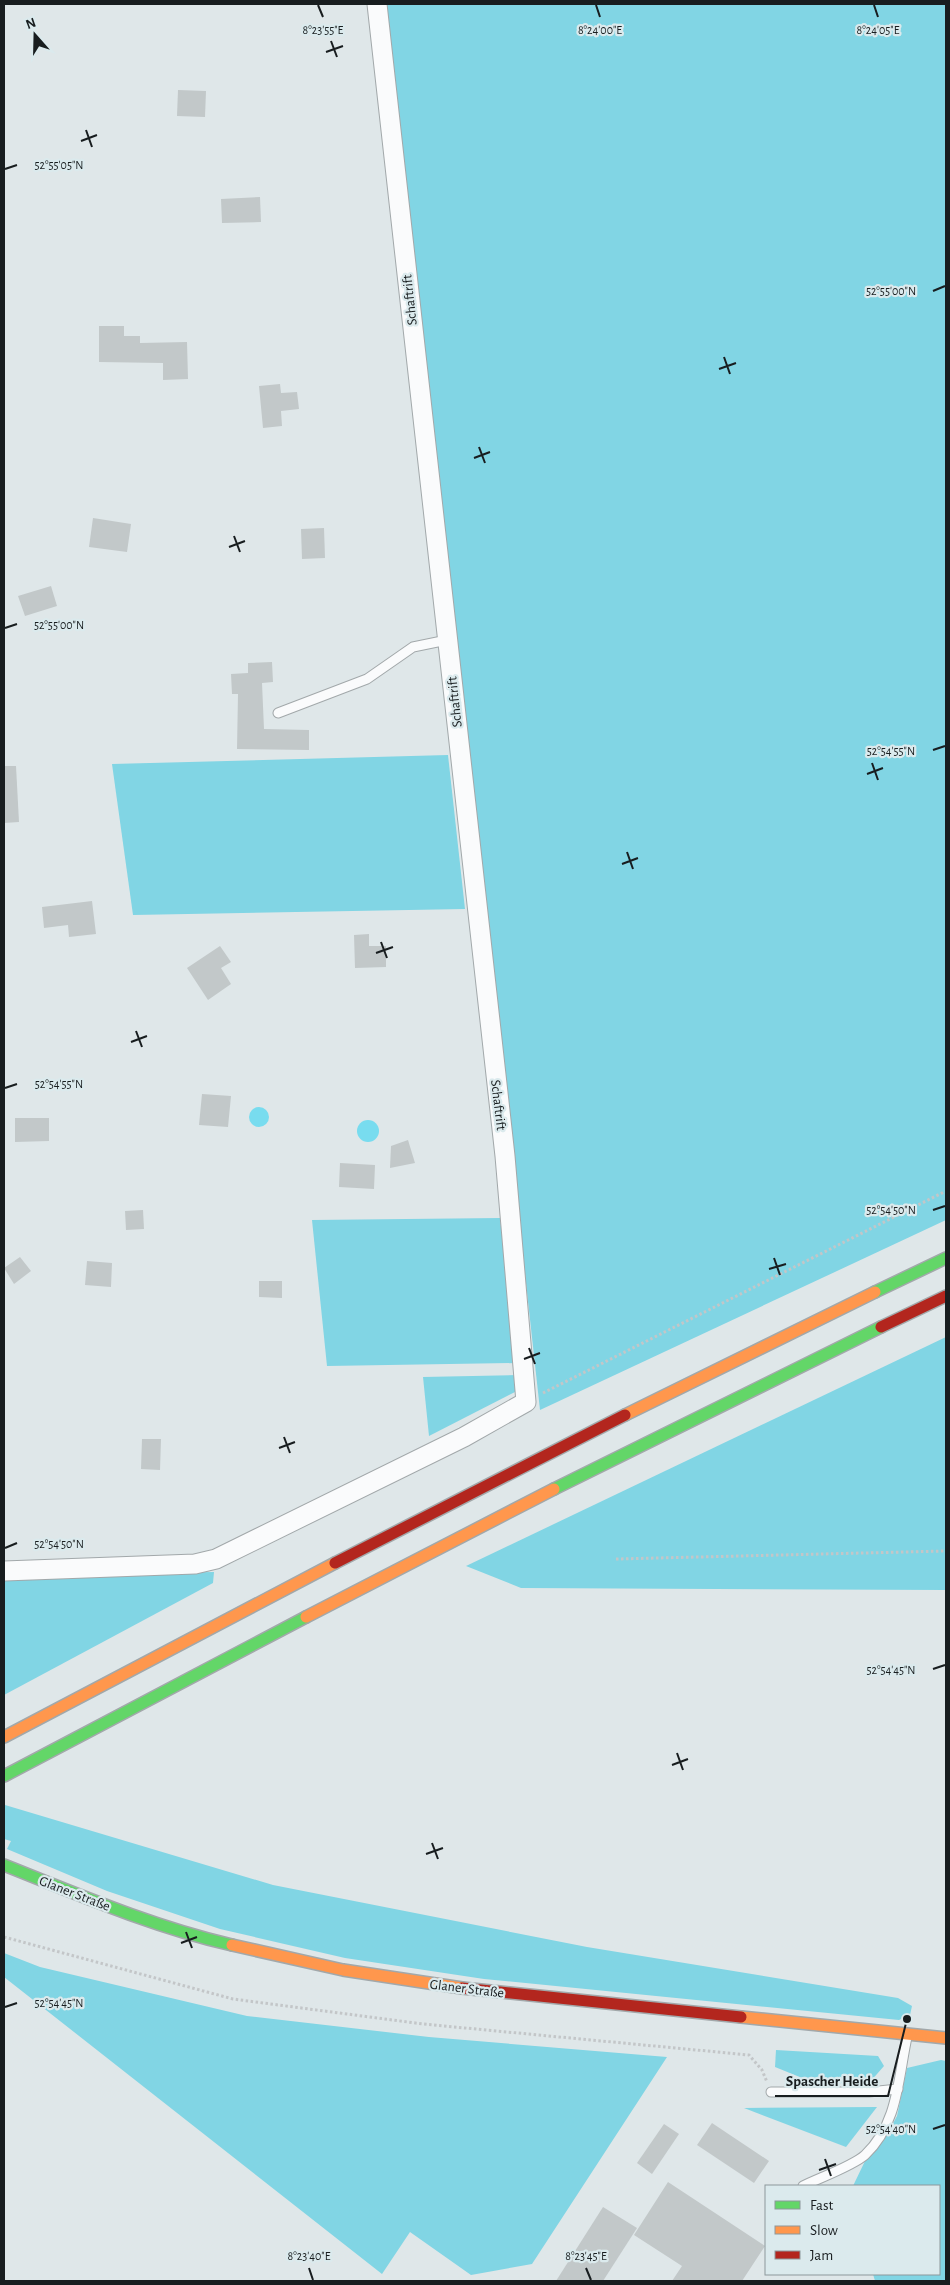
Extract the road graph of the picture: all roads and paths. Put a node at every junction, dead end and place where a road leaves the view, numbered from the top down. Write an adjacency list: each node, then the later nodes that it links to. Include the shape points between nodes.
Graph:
1 (377, 4): 2 (street, Schaftrift)
2 (447, 640): 3 (lane, via 413,647 367,679); 7 (street, Schaftrift, via 505,1156)
3 (278, 713)
4 (946, 1191): 7 (path)
5 (946, 1258): 11 (main road, via 756,1349 295,1581)
6 (946, 1296): 12 (main road, via 771,1380 300,1618)
7 (526, 1402): 10 (street, via 464,1437 216,1559 195,1564)
8 (946, 1551): 9 (path)
9 (616, 1559)
10 (4, 1570)
11 (4, 1737)
12 (4, 1776)
13 (4, 1865): 15 (main road, Glaner Straße, via 201,1938 342,1970 480,1990)
14 (4, 1937): 18 (path, via 233,1999 423,2024 749,2055 762,2070)
15 (908, 2034): 16 (main road, Glaner Straße); 17 (lane)
16 (946, 2038)
17 (898, 2089): 18 (lane); 19 (lane, via 894,2111 881,2136 864,2156)
18 (772, 2092)
19 (805, 2185)

